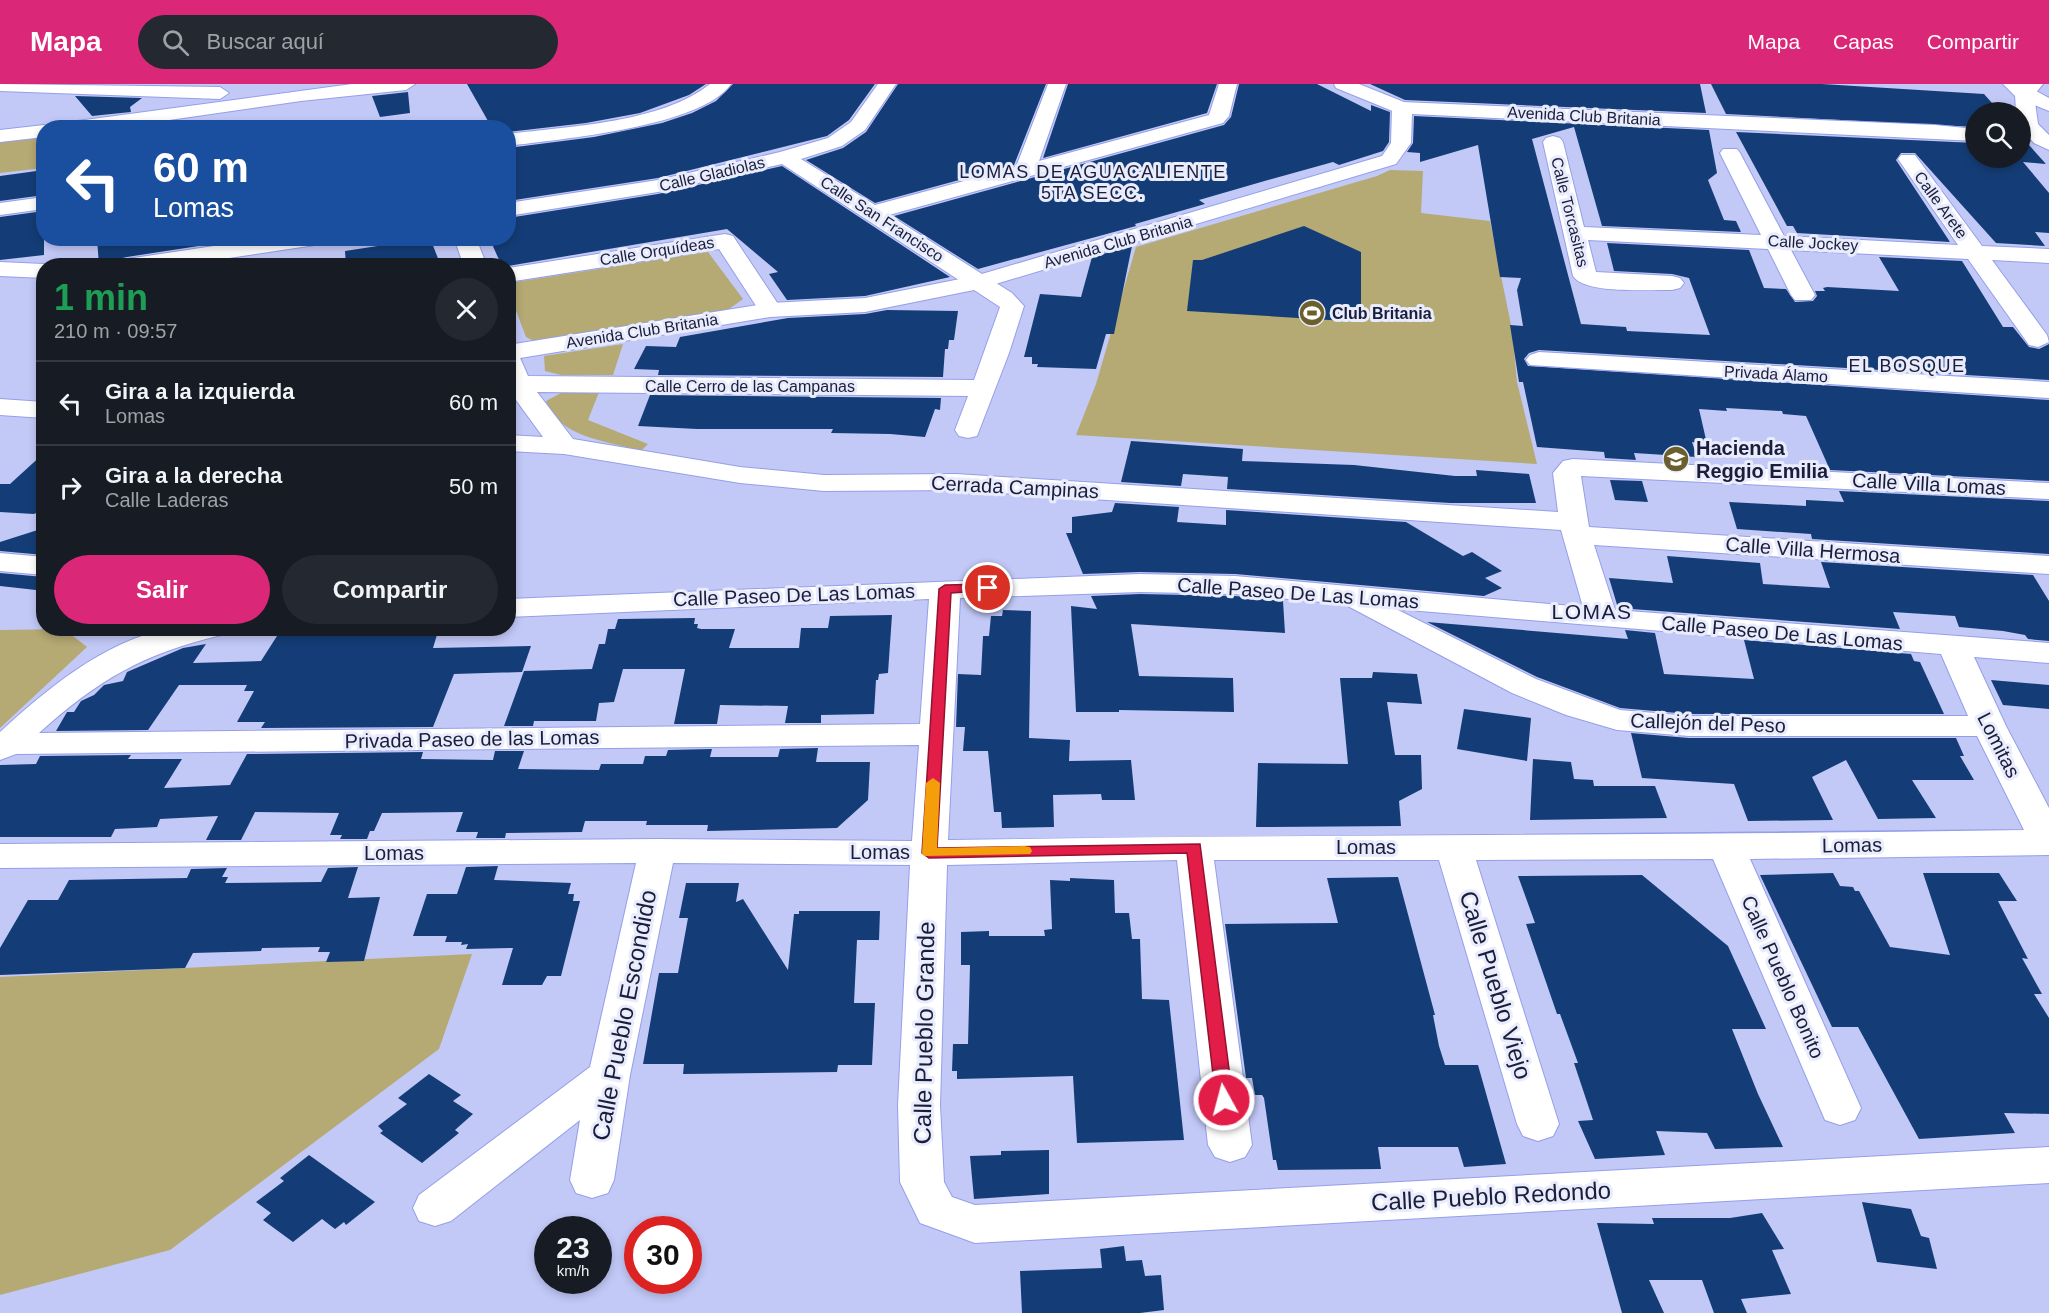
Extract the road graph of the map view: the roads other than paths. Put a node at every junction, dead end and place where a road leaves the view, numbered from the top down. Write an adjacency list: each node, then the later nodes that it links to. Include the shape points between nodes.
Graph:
1 (406, 84): 9 (street)
2 (722, 84): 22 (street, via 714,94 693,105 598,127)
3 (887, 84): 27 (street, Calle Gladiolas, via 849,134)
4 (1057, 84): 29 (street)
5 (1228, 84): 29 (street, via 1216,119)
6 (1343, 84): 12 (street)
7 (0, 85): 9 (street)
8 (2023, 87): 10 (street); 11 (street)
9 (301, 95): 13 (street)
10 (2023, 102)
11 (2049, 105)
12 (1402, 108): 17 (street, Avenida Club Britania); 43 (street, Avenida Club Britania, via 1402,140 1398,153 1389,160)
13 (126, 120)
14 (2031, 120): 15 (street)
15 (2049, 121)
16 (1965, 128): 17 (street, Avenida Club Britania)
17 (1935, 131): 20 (street, Avenida Club Britania)
18 (36, 132): 21 (street)
19 (2031, 132): 25 (street)
20 (1965, 134)
21 (0, 136)
22 (516, 139)
23 (1553, 142): 34 (street, Calle Torcasitas)
24 (2031, 144): 25 (street)
25 (2049, 146)
26 (1730, 153): 35 (street)
27 (785, 158): 32 (street, Calle Gladiolas, via 658,186); 33 (street, Calle San Francisco)
28 (1908, 159): 37 (street, Calle Arete)
29 (1024, 173): 33 (street)
30 (36, 204): 31 (street)
31 (0, 209)
32 (516, 209)
33 (871, 213): 43 (street, Calle San Francisco)
34 (1576, 233): 35 (street, Calle Jockey); 44 (street, Calle Torcasitas, via 1590,279)
35 (1773, 241): 37 (street, Calle Jockey); 45 (street)
36 (262, 246): 39 (street)
37 (1974, 251): 38 (street, Calle Jockey); 47 (street, Calle Arete)
38 (2049, 256)
39 (181, 258)
40 (0, 269): 41 (street)
41 (36, 271)
42 (516, 273): 46 (street, Calle Orquídeas, via 725,242)
43 (979, 282): 46 (street, Avenida Club Britania, via 865,305); 52 (street, Calle San Francisco, via 1012,306 1004,339)
44 (1672, 283)
45 (1803, 295)
46 (770, 310): 48 (street, Avenida Club Britania)
47 (2038, 340)
48 (516, 353)
49 (1539, 360): 53 (street, Privada Álamo)
50 (516, 378): 51 (street)
51 (518, 384): 52 (street, Calle Cerro de las Campanas); 60 (street)
52 (982, 388): 58 (street)
53 (2049, 390)
54 (0, 393): 55 (street)
55 (36, 395)
56 (0, 407): 57 (street)
57 (36, 409)
58 (968, 430)
59 (516, 443): 60 (street, Cerrada Campinas)
60 (564, 446): 62 (street, Cerrada Campinas, via 740,475 824,483 956,482)
61 (2049, 491): 62 (street, Calle Villa Lomas, via 1573,467 1567,473)
62 (1575, 529): 65 (street, Calle Villa Hermosa); 69 (street, Calle Villa Lomas)
63 (0, 562): 64 (street)
64 (36, 565)
65 (2049, 565)
66 (945, 589): 67 (street, Calle Paseo De Las Lomas, via 1140,583); 68 (street, Calle Paseo De Las Lomas); 74 (street, Calle Pueblo Grande)
67 (1347, 596): 69 (street, Calle Paseo De Las Lomas); 73 (street, Callejón del Peso, via 1524,687 1617,720 1689,726)
68 (516, 608)
69 (1602, 618): 71 (street, Calle Paseo De Las Lomas)
70 (180, 636): 75 (street, via 143,646 108,662 80,680)
71 (1953, 646): 72 (street, Calle Paseo De Las Lomas); 73 (street, Lomitas)
72 (2049, 653)
73 (1989, 726): 76 (street, Lomitas)
74 (936, 734): 75 (street, Privada Paseo de las Lomas); 81 (street, Calle Pueblo Grande)
75 (4, 748)
76 (2049, 842): 78 (street, Lomas)
77 (1454, 847): 78 (street, Lomas); 79 (street, Lomas); 85 (street, Calle Pueblo Viejo)
78 (1726, 847): 84 (street, Calle Pueblo Bonito)
79 (1194, 848): 81 (street, Lomas); 86 (street)
80 (657, 851): 81 (street, Lomas); 82 (street, Lomas); 83 (street, Calle Pueblo Escondido)
81 (929, 853): 90 (street, Calle Pueblo Grande, via 919,1105 922,1182)
82 (0, 856)
83 (609, 1075): 88 (street, Calle Pueblo Escondido); 89 (street)
84 (1840, 1108)
85 (1538, 1124)
86 (1230, 1145)
87 (2049, 1166): 90 (street, Calle Pueblo Redondo, via 975,1224)
88 (592, 1180)
89 (435, 1208)
90 (936, 1210)

